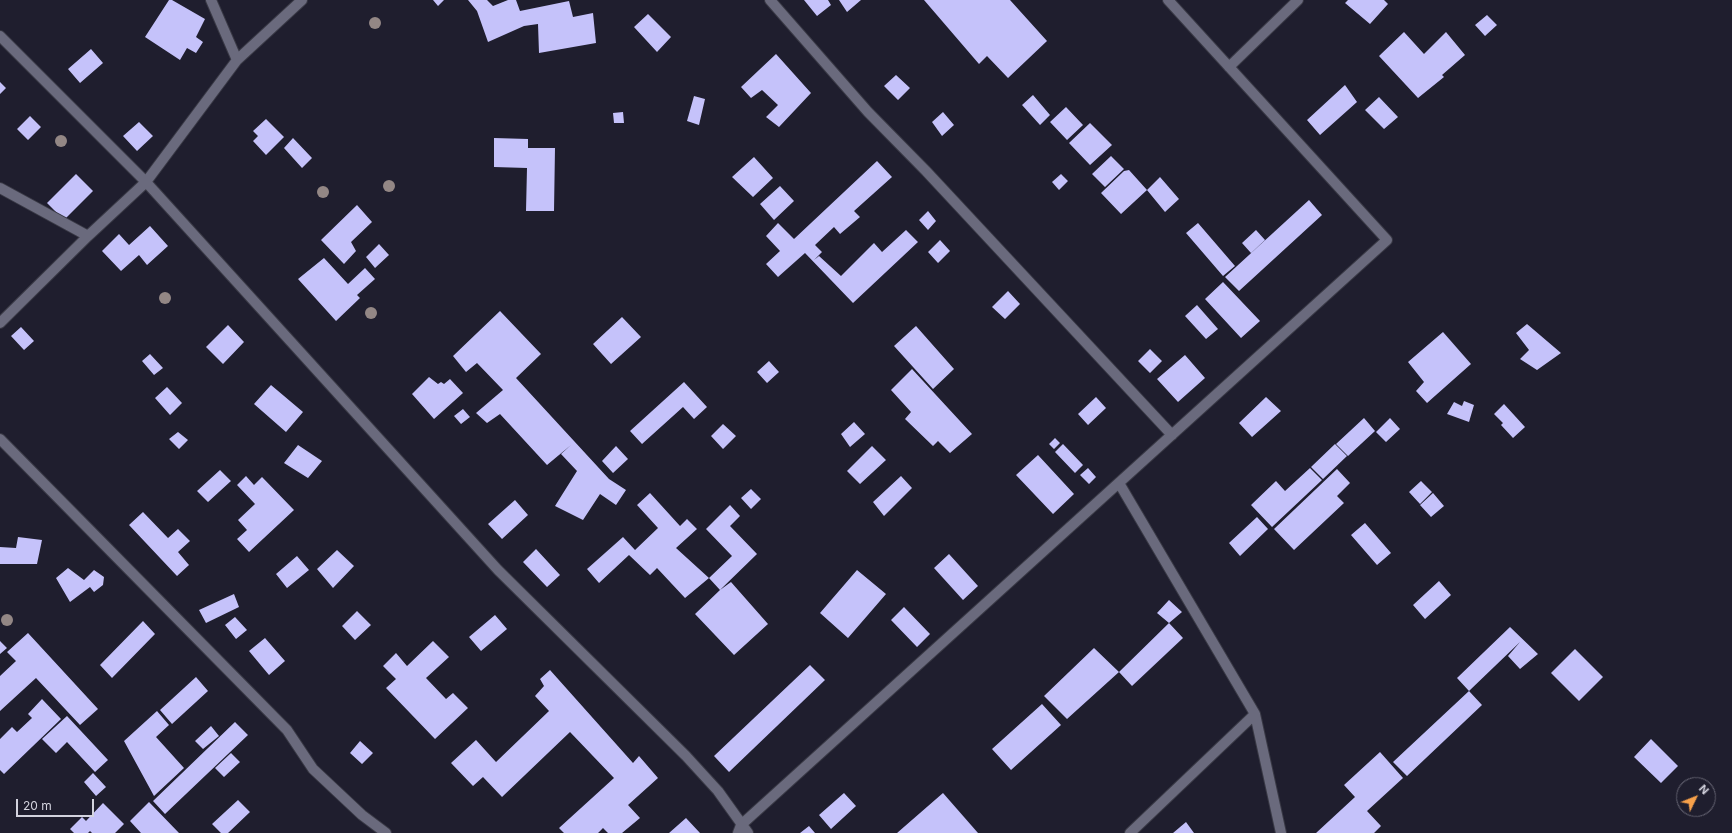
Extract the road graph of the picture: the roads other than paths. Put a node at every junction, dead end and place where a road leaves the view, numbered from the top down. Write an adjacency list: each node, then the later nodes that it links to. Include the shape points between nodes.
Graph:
1 (211, 0): 7 (street)
2 (302, 0): 7 (street)
3 (770, 0): 13 (street, via 868,112)
4 (1168, 0): 8 (street)
5 (1298, 0): 8 (street)
6 (0, 36): 9 (street)
7 (237, 60): 9 (street)
8 (1229, 67): 13 (street, via 1387,240)
9 (146, 182): 11 (street); 17 (street, via 498,570 686,756 718,791)
10 (0, 188): 11 (street)
11 (88, 236): 12 (street)
12 (0, 323)
13 (1172, 435): 15 (street)
14 (0, 439): 18 (street, via 287,730 313,769 362,815)
15 (1119, 483): 16 (street); 17 (street)
16 (1255, 714): 20 (street); 21 (street)
17 (739, 829): 19 (street)
18 (386, 833)
19 (748, 833)
20 (1130, 833)
21 (1281, 833)

